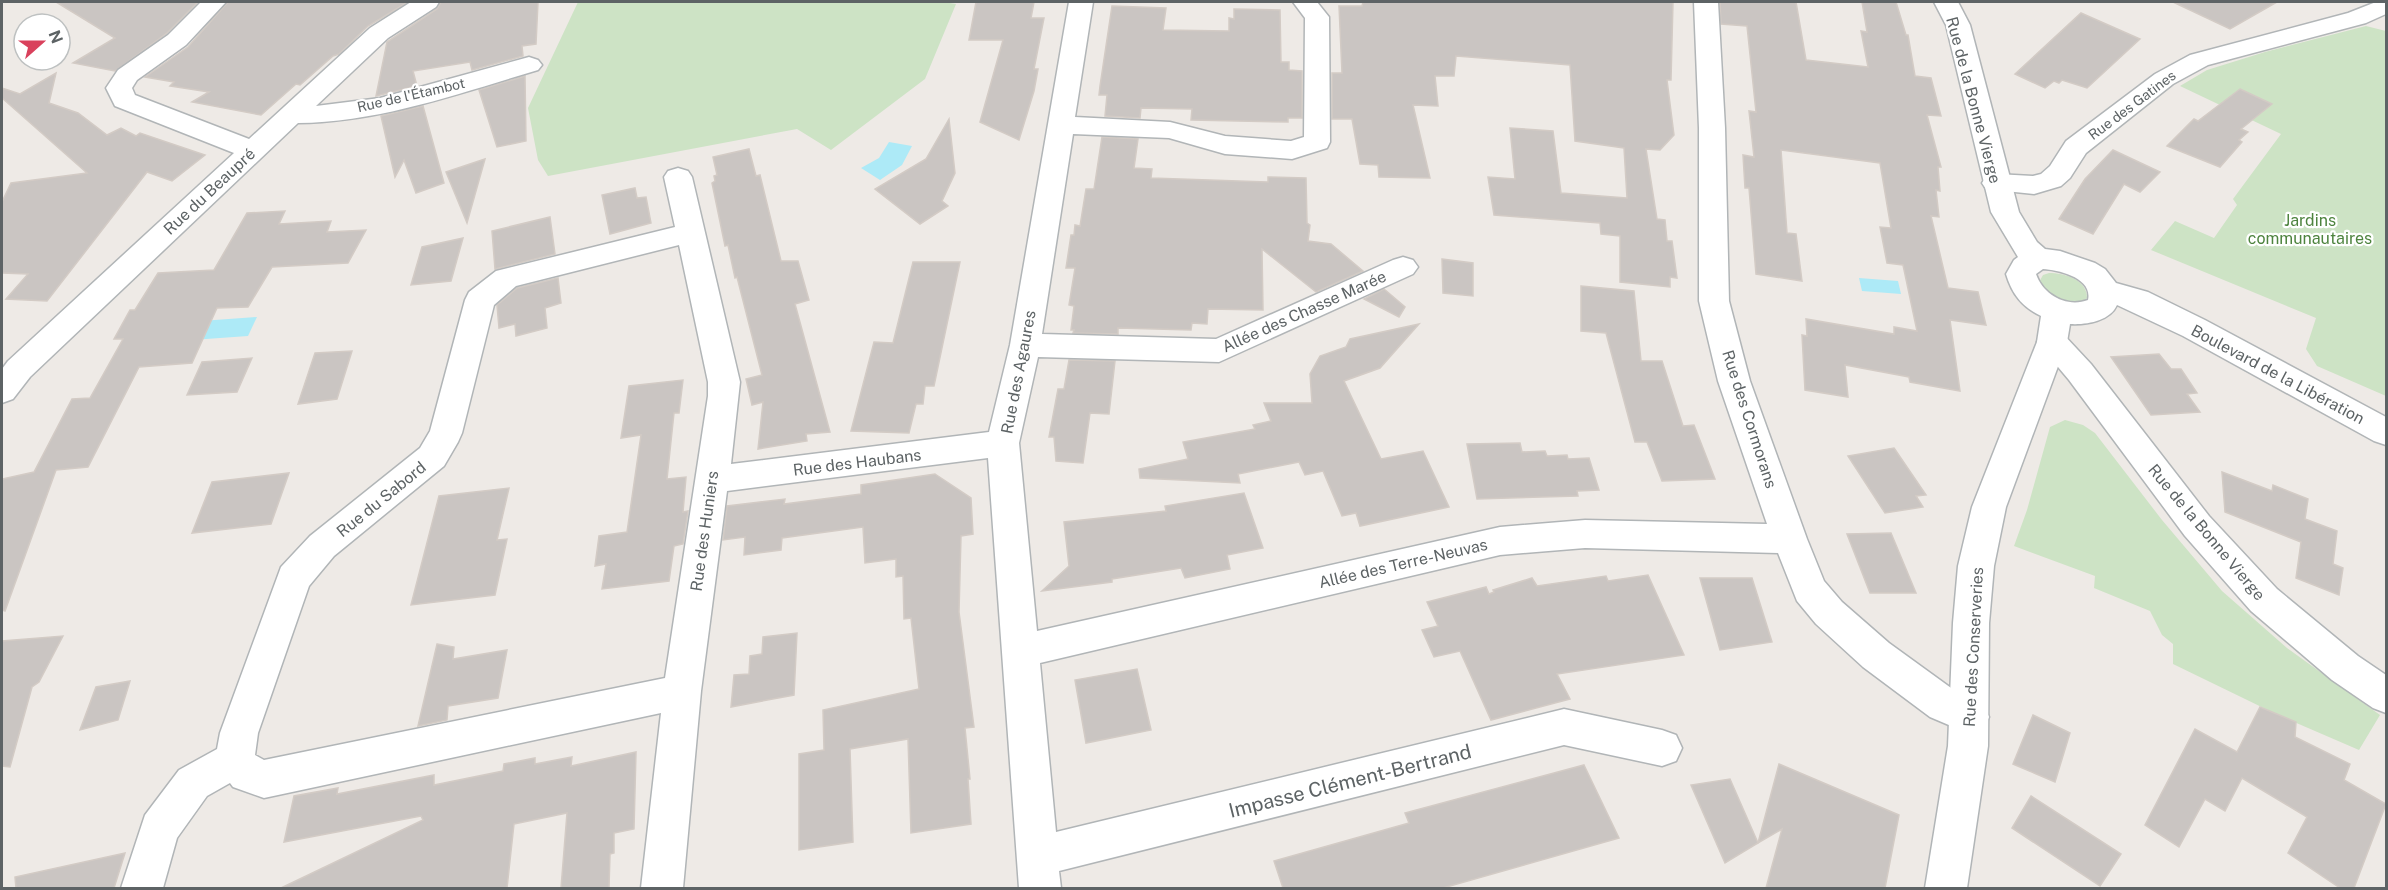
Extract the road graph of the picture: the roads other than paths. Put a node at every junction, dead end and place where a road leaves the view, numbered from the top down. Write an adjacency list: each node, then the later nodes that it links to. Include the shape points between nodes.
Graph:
1 (214, 2): 11 (street, via 177,40 127,75 119,88 124,100)
2 (427, 2): 9 (street, Rue du Beaupré, via 379,33)
3 (1081, 2): 10 (street, Rue des Agaures)
4 (1305, 2): 10 (street, via 1317,17 1317,142 1292,150 1225,144 1170,130)
5 (1706, 2): 24 (street, Rue des Cormorans, via 1714,302 1734,381)
6 (1946, 2): 13 (street, Rue de la Bonne Vierge, via 1958,25)
7 (2386, 6): 13 (street, Rue des Gatines, via 2357,18 2184,66 2076,147 2051,180 2034,186)
8 (529, 65): 9 (street, Rue de l'Étambot, via 391,103 315,116)
9 (291, 115): 11 (street, Rue du Beaupré)
10 (1062, 125): 19 (street, Rue des Agaures)
11 (252, 150): 20 (street, Rue du Beaupré, via 19,369)
12 (678, 177): 14 (street, Rue des Huniers)
13 (1996, 183): 15 (street, Rue de la Bonne Vierge, via 2015,231)
14 (689, 233): 23 (street, Rue des Huniers, via 724,382); 30 (street, Rue du Sabord, via 506,278 480,300 446,433 432,457 322,546 294,578 239,733)
15 (2038, 260): 17 (street, via 2078,266 2099,281); 18 (street, via 2024,267 2022,282)
16 (1403, 267): 19 (street, Allée des Chasse Marée, via 1219,351)
17 (2104, 290): 18 (street, via 2102,306 2094,311 2071,313); 21 (street, Boulevard de la Libération, via 2163,314)
18 (2054, 326): 27 (street, Rue de la Bonne Vierge, via 2080,372 2197,526 2264,600 2344,668); 28 (street, Rue des Conserveries, via 1989,507 1976,566)
19 (1025, 345): 22 (street, Rue des Agaures)
20 (2, 391)
21 (2386, 432)
22 (1003, 443): 23 (street, Rue des Haubans); 25 (street, Rue des Agaures)
23 (711, 480): 26 (street, Rue des Huniers)
24 (1790, 538): 25 (street, Allée des Terre-Neuvas, via 1585,534 1500,541); 28 (street, Rue des Cormorans, via 1810,590 1828,614 1944,705)
25 (1022, 651): 31 (street, Rue des Agaures)
26 (682, 691): 30 (street, via 264,779 247,774); 33 (street, Rue des Huniers)
27 (2386, 696)
28 (1970, 717): 34 (street, Rue des Conserveries)
29 (1662, 748): 31 (street, Impasse Clément-Bertrand, via 1564,727)
30 (235, 760): 32 (street, via 193,783 159,829)
31 (1039, 872)
32 (142, 888)
33 (662, 888)
34 (1946, 888)

